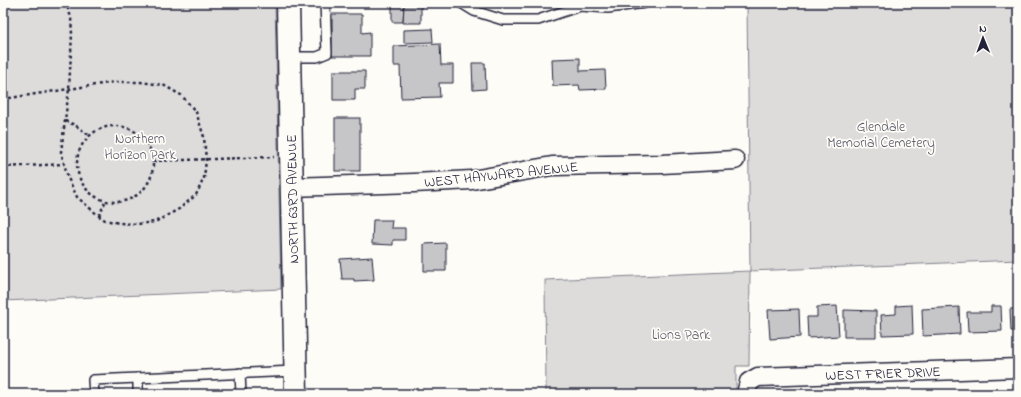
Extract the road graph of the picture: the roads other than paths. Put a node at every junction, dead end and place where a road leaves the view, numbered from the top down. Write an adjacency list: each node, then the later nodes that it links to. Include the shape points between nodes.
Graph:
1 (288, 3): 5 (street, NORTH 63RD AVENUE)
2 (325, 3): 5 (lane, via 327,53 317,57)
3 (461, 3): 4 (lane, via 474,11 503,20 538,20 580,6 608,8)
4 (645, 3)
5 (289, 57): 7 (street, NORTH 63RD AVENUE)
6 (735, 160): 7 (street, WEST HAYWARD AVENUE, via 552,166 472,180)
7 (291, 187): 9 (street, NORTH 63RD AVENUE)
8 (1018, 368): 12 (street, WEST FRIER DRIVE, via 758,377)
9 (295, 371): 10 (lane); 16 (street, NORTH 63RD AVENUE)
10 (240, 374): 11 (lane); 15 (lane)
11 (138, 378): 13 (lane, via 94,380); 14 (lane)
12 (747, 388)
13 (94, 394)
14 (138, 394)
15 (241, 394)
16 (296, 394)

